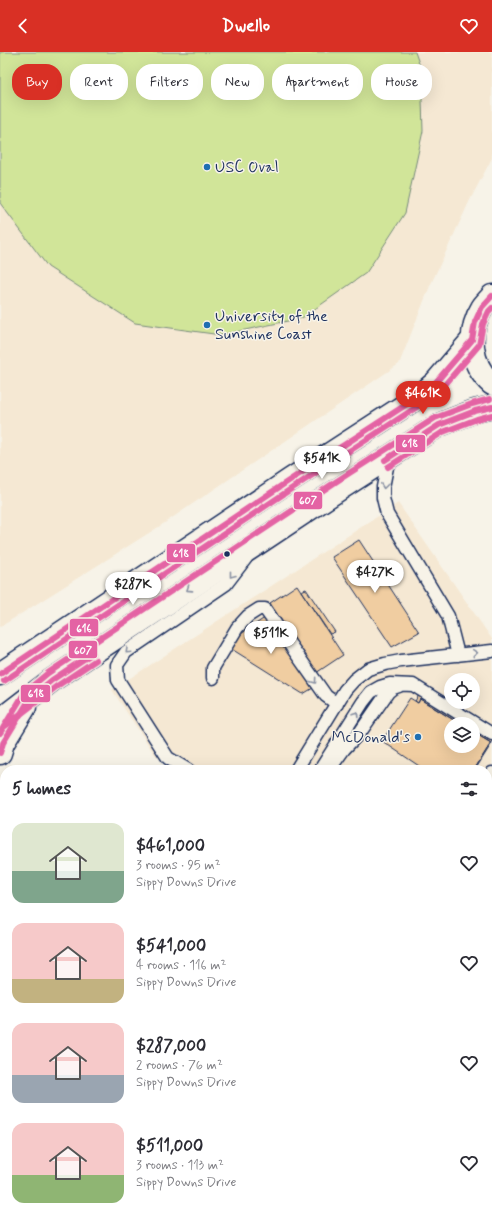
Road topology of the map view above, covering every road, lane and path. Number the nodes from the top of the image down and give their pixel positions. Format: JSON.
{"nodes":[{"id":1,"x":492,"y":296,"type":"edge"},
{"id":2,"x":472,"y":340,"type":"junction"},
{"id":3,"x":492,"y":384,"type":"edge"},
{"id":4,"x":492,"y":407,"type":"edge"},
{"id":5,"x":389,"y":457,"type":"junction"},
{"id":6,"x":256,"y":545,"type":"junction"},
{"id":7,"x":492,"y":651,"type":"edge"},
{"id":8,"x":458,"y":655,"type":"junction"},
{"id":9,"x":0,"y":674,"type":"edge"},
{"id":10,"x":213,"y":678,"type":"dead end"},
{"id":11,"x":410,"y":685,"type":"junction"},
{"id":12,"x":31,"y":697,"type":"junction"},
{"id":13,"x":337,"y":704,"type":"junction"},
{"id":14,"x":0,"y":720,"type":"edge"},
{"id":15,"x":492,"y":734,"type":"edge"},
{"id":16,"x":0,"y":753,"type":"edge"},
{"id":17,"x":180,"y":765,"type":"edge"},
{"id":18,"x":299,"y":765,"type":"edge"},
{"id":19,"x":323,"y":765,"type":"edge"},
{"id":20,"x":333,"y":765,"type":"edge"}],
"edges":[{"from":1,"to":2,"type":"main road"},
{"from":2,"to":3,"type":"main road"},
{"from":2,"to":9,"type":"main road"},
{"from":4,"to":5,"type":"main road"},
{"from":5,"to":6,"type":"main road"},
{"from":5,"to":8,"type":"lane","one_way":true},
{"from":6,"to":12,"type":"main road","one_way":true},
{"from":6,"to":17,"type":"lane","one_way":true},
{"from":8,"to":7,"type":"lane","one_way":true},
{"from":8,"to":13,"type":"lane"},
{"from":10,"to":13,"type":"lane","one_way":true},
{"from":11,"to":15,"type":"lane"},
{"from":19,"to":11,"type":"lane","one_way":true},
{"from":11,"to":20,"type":"lane"},
{"from":12,"to":14,"type":"main road"},
{"from":12,"to":16,"type":"main road"},
{"from":13,"to":18,"type":"lane"}]}
